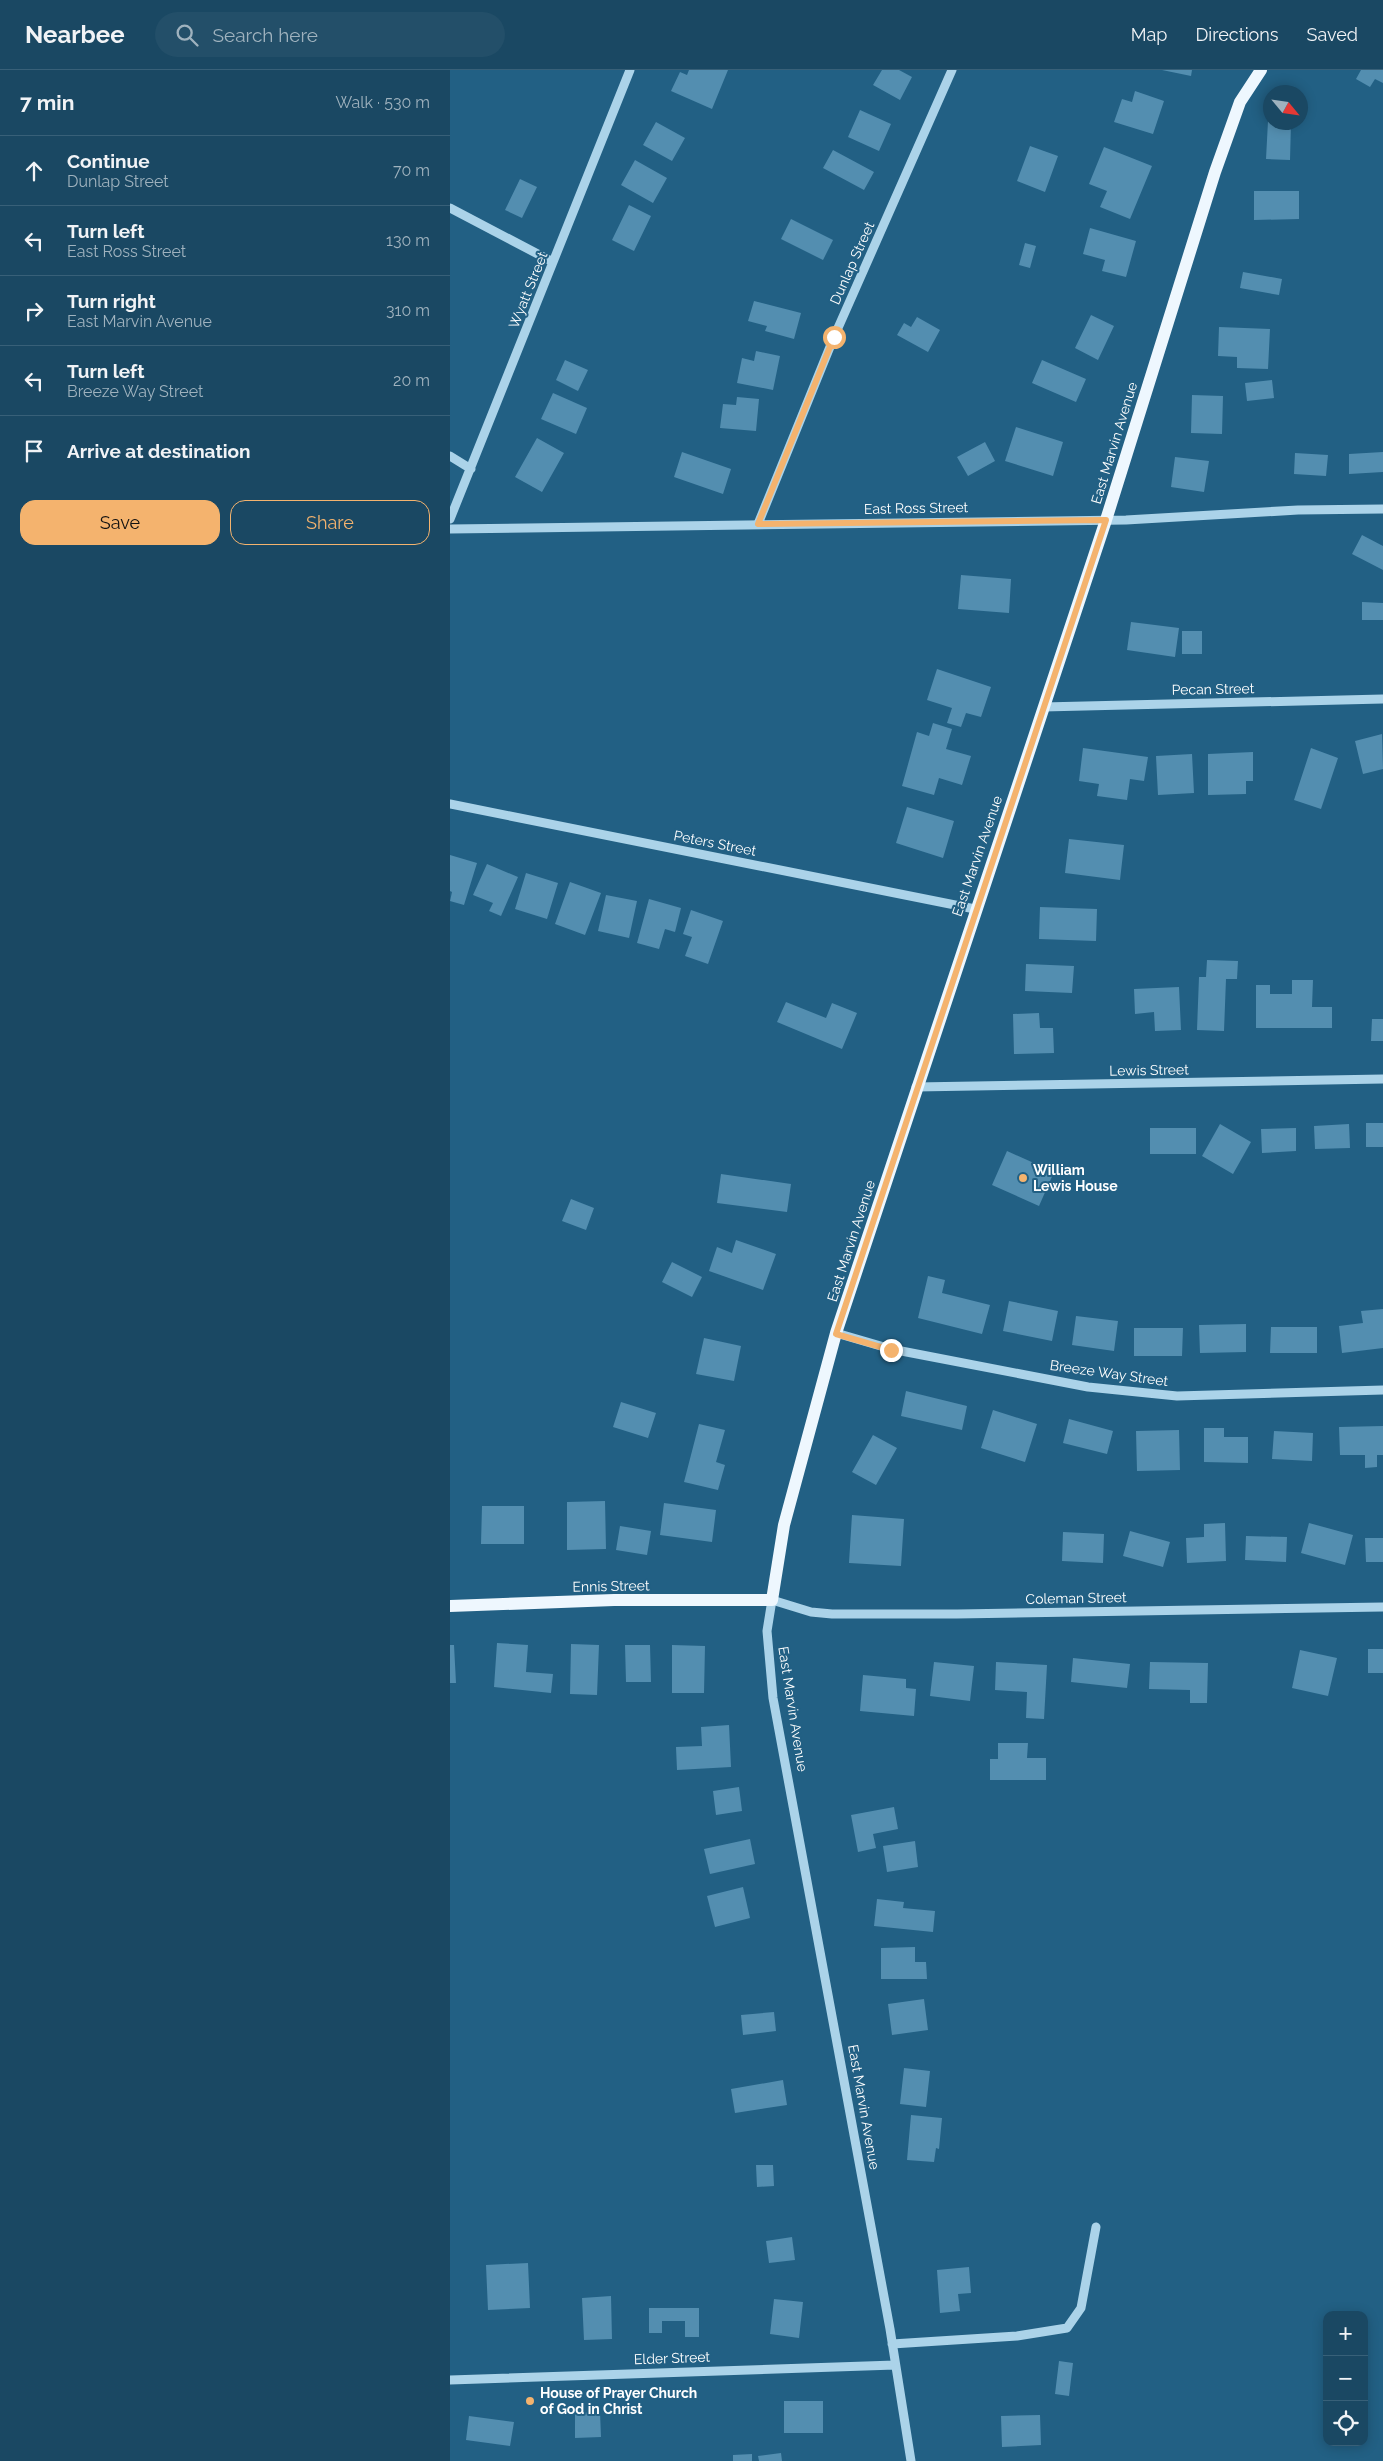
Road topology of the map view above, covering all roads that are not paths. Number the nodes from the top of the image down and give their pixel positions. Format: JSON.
{"nodes":[{"id":1,"x":630,"y":70,"type":"edge"},
{"id":2,"x":952,"y":70,"type":"edge"},
{"id":3,"x":1261,"y":70,"type":"edge"},
{"id":4,"x":450,"y":208,"type":"edge"},
{"id":5,"x":553,"y":262,"type":"junction"},
{"id":6,"x":450,"y":456,"type":"edge"},
{"id":7,"x":471,"y":469,"type":"junction"},
{"id":8,"x":1383,"y":509,"type":"edge"},
{"id":9,"x":450,"y":519,"type":"edge"},
{"id":10,"x":1106,"y":520,"type":"junction"},
{"id":11,"x":758,"y":524,"type":"junction"},
{"id":12,"x":450,"y":529,"type":"edge"},
{"id":13,"x":1383,"y":699,"type":"edge"},
{"id":14,"x":1043,"y":707,"type":"junction"},
{"id":15,"x":450,"y":804,"type":"edge"},
{"id":16,"x":975,"y":909,"type":"junction"},
{"id":17,"x":1383,"y":1078,"type":"edge"},
{"id":18,"x":916,"y":1087,"type":"junction"},
{"id":19,"x":836,"y":1334,"type":"junction"},
{"id":20,"x":1383,"y":1390,"type":"edge"},
{"id":21,"x":772,"y":1600,"type":"junction"},
{"id":22,"x":450,"y":1606,"type":"edge"},
{"id":23,"x":1383,"y":1607,"type":"edge"},
{"id":24,"x":1096,"y":2227,"type":"dead end"},
{"id":25,"x":892,"y":2344,"type":"junction"},
{"id":26,"x":895,"y":2365,"type":"junction"},
{"id":27,"x":450,"y":2380,"type":"edge"},
{"id":28,"x":911,"y":2461,"type":"edge"}],
"edges":[{"from":1,"to":5,"type":"street","name":"Wyatt Street"},
{"from":2,"to":11,"type":"street","name":"Dunlap Street"},
{"from":3,"to":10,"type":"main road","name":"East Marvin Avenue"},
{"from":4,"to":5,"type":"street"},
{"from":5,"to":7,"type":"street","name":"Wyatt Street"},
{"from":6,"to":7,"type":"street"},
{"from":7,"to":9,"type":"street","name":"Wyatt Street"},
{"from":8,"to":10,"type":"street","name":"East Ross Street"},
{"from":10,"to":11,"type":"street","name":"East Ross Street"},
{"from":10,"to":14,"type":"main road","name":"East Marvin Avenue"},
{"from":11,"to":12,"type":"street","name":"East Ross Street"},
{"from":13,"to":14,"type":"street","name":"Pecan Street"},
{"from":14,"to":16,"type":"main road","name":"East Marvin Avenue"},
{"from":15,"to":16,"type":"street","name":"Peters Street"},
{"from":16,"to":18,"type":"main road","name":"East Marvin Avenue"},
{"from":17,"to":18,"type":"street","name":"Lewis Street"},
{"from":18,"to":19,"type":"main road","name":"East Marvin Avenue"},
{"from":19,"to":20,"type":"street","name":"Breeze Way Street"},
{"from":19,"to":21,"type":"main road","name":"East Marvin Avenue"},
{"from":21,"to":22,"type":"main road","name":"Ennis Street"},
{"from":21,"to":23,"type":"street","name":"Coleman Street"},
{"from":21,"to":25,"type":"street","name":"East Marvin Avenue"},
{"from":24,"to":25,"type":"street"},
{"from":25,"to":26,"type":"street","name":"East Marvin Avenue"},
{"from":26,"to":27,"type":"street","name":"Elder Street"},
{"from":26,"to":28,"type":"street","name":"East Marvin Avenue"}]}
